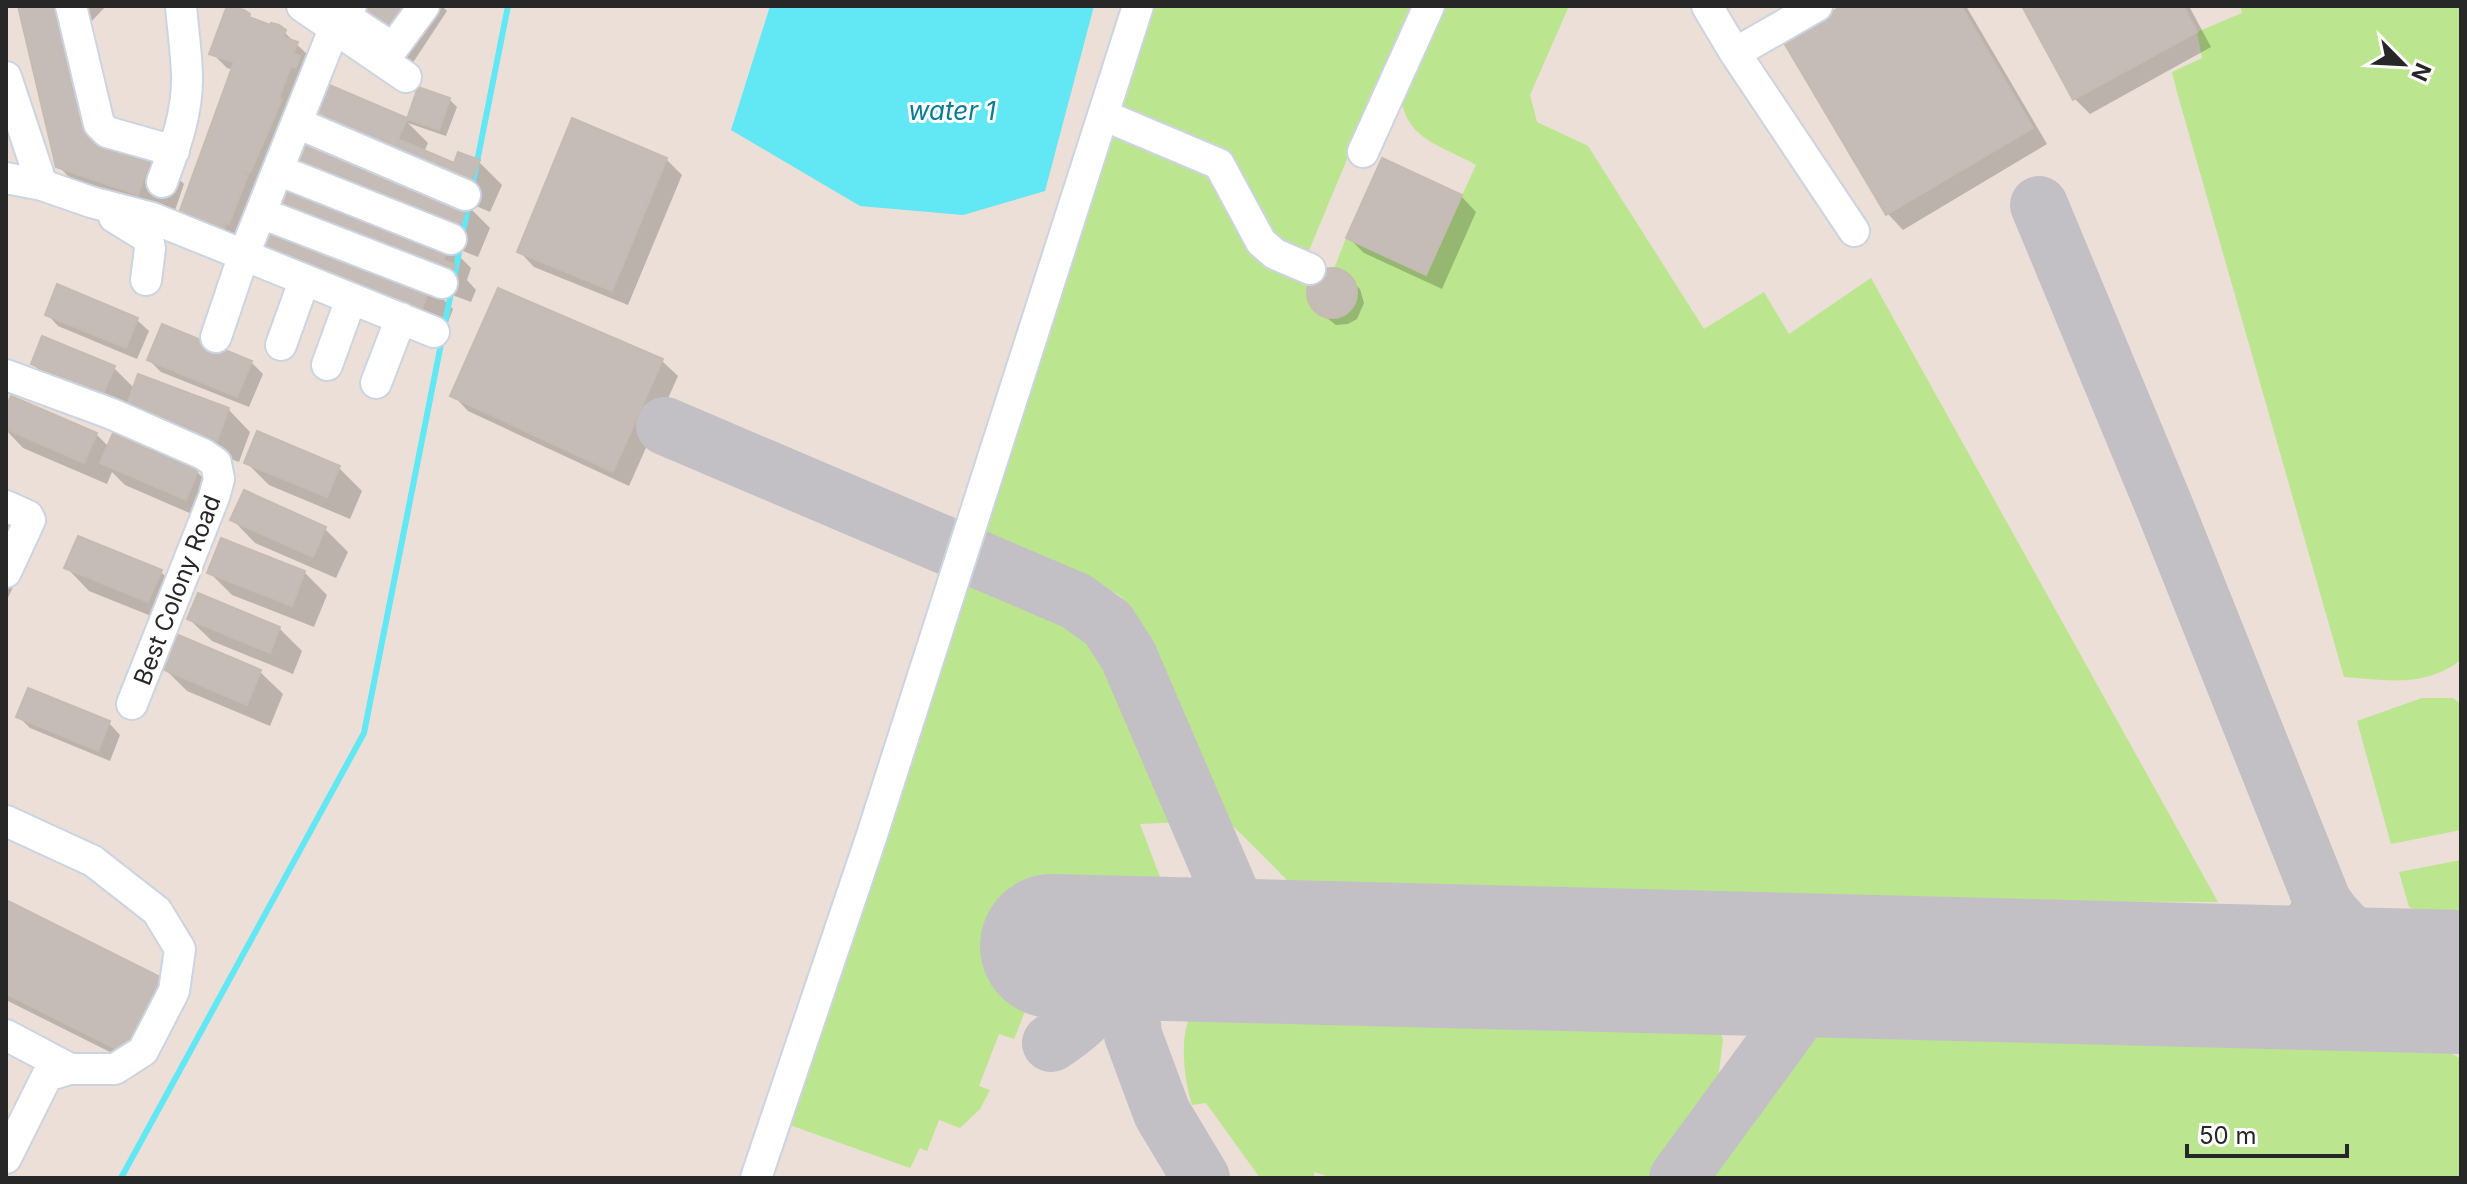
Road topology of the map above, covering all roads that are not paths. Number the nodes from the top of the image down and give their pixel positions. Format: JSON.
{"nodes":[{"id":1,"x":71,"y":6,"type":"edge"},
{"id":2,"x":181,"y":6,"type":"edge"},
{"id":3,"x":302,"y":6,"type":"edge"},
{"id":4,"x":424,"y":6,"type":"edge"},
{"id":5,"x":1138,"y":6,"type":"edge"},
{"id":6,"x":1429,"y":6,"type":"edge"},
{"id":7,"x":1707,"y":6,"type":"edge"},
{"id":8,"x":1817,"y":6,"type":"edge"},
{"id":9,"x":340,"y":14,"type":"edge"},
{"id":10,"x":1735,"y":53,"type":"junction"},
{"id":11,"x":6,"y":77,"type":"edge"},
{"id":12,"x":406,"y":77,"type":"dead end"},
{"id":13,"x":1103,"y":115,"type":"junction"},
{"id":14,"x":297,"y":123,"type":"junction"},
{"id":15,"x":170,"y":146,"type":"junction"},
{"id":16,"x":1363,"y":152,"type":"dead end"},
{"id":17,"x":278,"y":170,"type":"junction"},
{"id":18,"x":6,"y":178,"type":"edge"},
{"id":19,"x":162,"y":182,"type":"dead end"},
{"id":20,"x":42,"y":185,"type":"junction"},
{"id":21,"x":465,"y":195,"type":"dead end"},
{"id":22,"x":91,"y":202,"type":"junction"},
{"id":23,"x":261,"y":213,"type":"junction"},
{"id":24,"x":1854,"y":231,"type":"dead end"},
{"id":25,"x":451,"y":239,"type":"dead end"},
{"id":26,"x":243,"y":257,"type":"junction"},
{"id":27,"x":1310,"y":269,"type":"dead end"},
{"id":28,"x":146,"y":280,"type":"dead end"},
{"id":29,"x":304,"y":281,"type":"junction"},
{"id":30,"x":442,"y":283,"type":"dead end"},
{"id":31,"x":351,"y":299,"type":"junction"},
{"id":32,"x":401,"y":318,"type":"junction"},
{"id":33,"x":434,"y":332,"type":"dead end"},
{"id":34,"x":216,"y":337,"type":"dead end"},
{"id":35,"x":281,"y":345,"type":"dead end"},
{"id":36,"x":327,"y":365,"type":"dead end"},
{"id":37,"x":6,"y":375,"type":"edge"},
{"id":38,"x":376,"y":383,"type":"dead end"},
{"id":39,"x":6,"y":506,"type":"edge"},
{"id":40,"x":6,"y":572,"type":"edge"},
{"id":41,"x":132,"y":704,"type":"dead end"},
{"id":42,"x":6,"y":821,"type":"edge"},
{"id":43,"x":6,"y":1035,"type":"edge"},
{"id":44,"x":70,"y":1069,"type":"junction"},
{"id":45,"x":6,"y":1158,"type":"edge"},
{"id":46,"x":756,"y":1178,"type":"edge"}],
"edges":[{"from":1,"to":15,"type":"street"},
{"from":2,"to":15,"type":"street"},
{"from":3,"to":9,"type":"street"},
{"from":4,"to":9,"type":"street"},
{"from":5,"to":13,"type":"street"},
{"from":6,"to":16,"type":"street"},
{"from":7,"to":10,"type":"street"},
{"from":8,"to":10,"type":"street"},
{"from":9,"to":12,"type":"street"},
{"from":9,"to":14,"type":"street"},
{"from":10,"to":24,"type":"street"},
{"from":11,"to":20,"type":"street"},
{"from":13,"to":27,"type":"street"},
{"from":13,"to":46,"type":"street"},
{"from":14,"to":17,"type":"street"},
{"from":14,"to":21,"type":"street"},
{"from":15,"to":19,"type":"street"},
{"from":17,"to":23,"type":"street"},
{"from":17,"to":25,"type":"street"},
{"from":18,"to":20,"type":"street"},
{"from":20,"to":22,"type":"street"},
{"from":22,"to":26,"type":"street"},
{"from":22,"to":28,"type":"street"},
{"from":23,"to":26,"type":"street"},
{"from":23,"to":30,"type":"street"},
{"from":26,"to":29,"type":"street"},
{"from":26,"to":34,"type":"street"},
{"from":29,"to":31,"type":"street"},
{"from":29,"to":35,"type":"street"},
{"from":31,"to":32,"type":"street"},
{"from":31,"to":36,"type":"street"},
{"from":32,"to":33,"type":"street"},
{"from":32,"to":38,"type":"street"},
{"from":37,"to":41,"type":"street","name":"Best Colony Road"},
{"from":39,"to":40,"type":"street"},
{"from":42,"to":44,"type":"street"},
{"from":43,"to":44,"type":"street"},
{"from":44,"to":45,"type":"street"}]}
